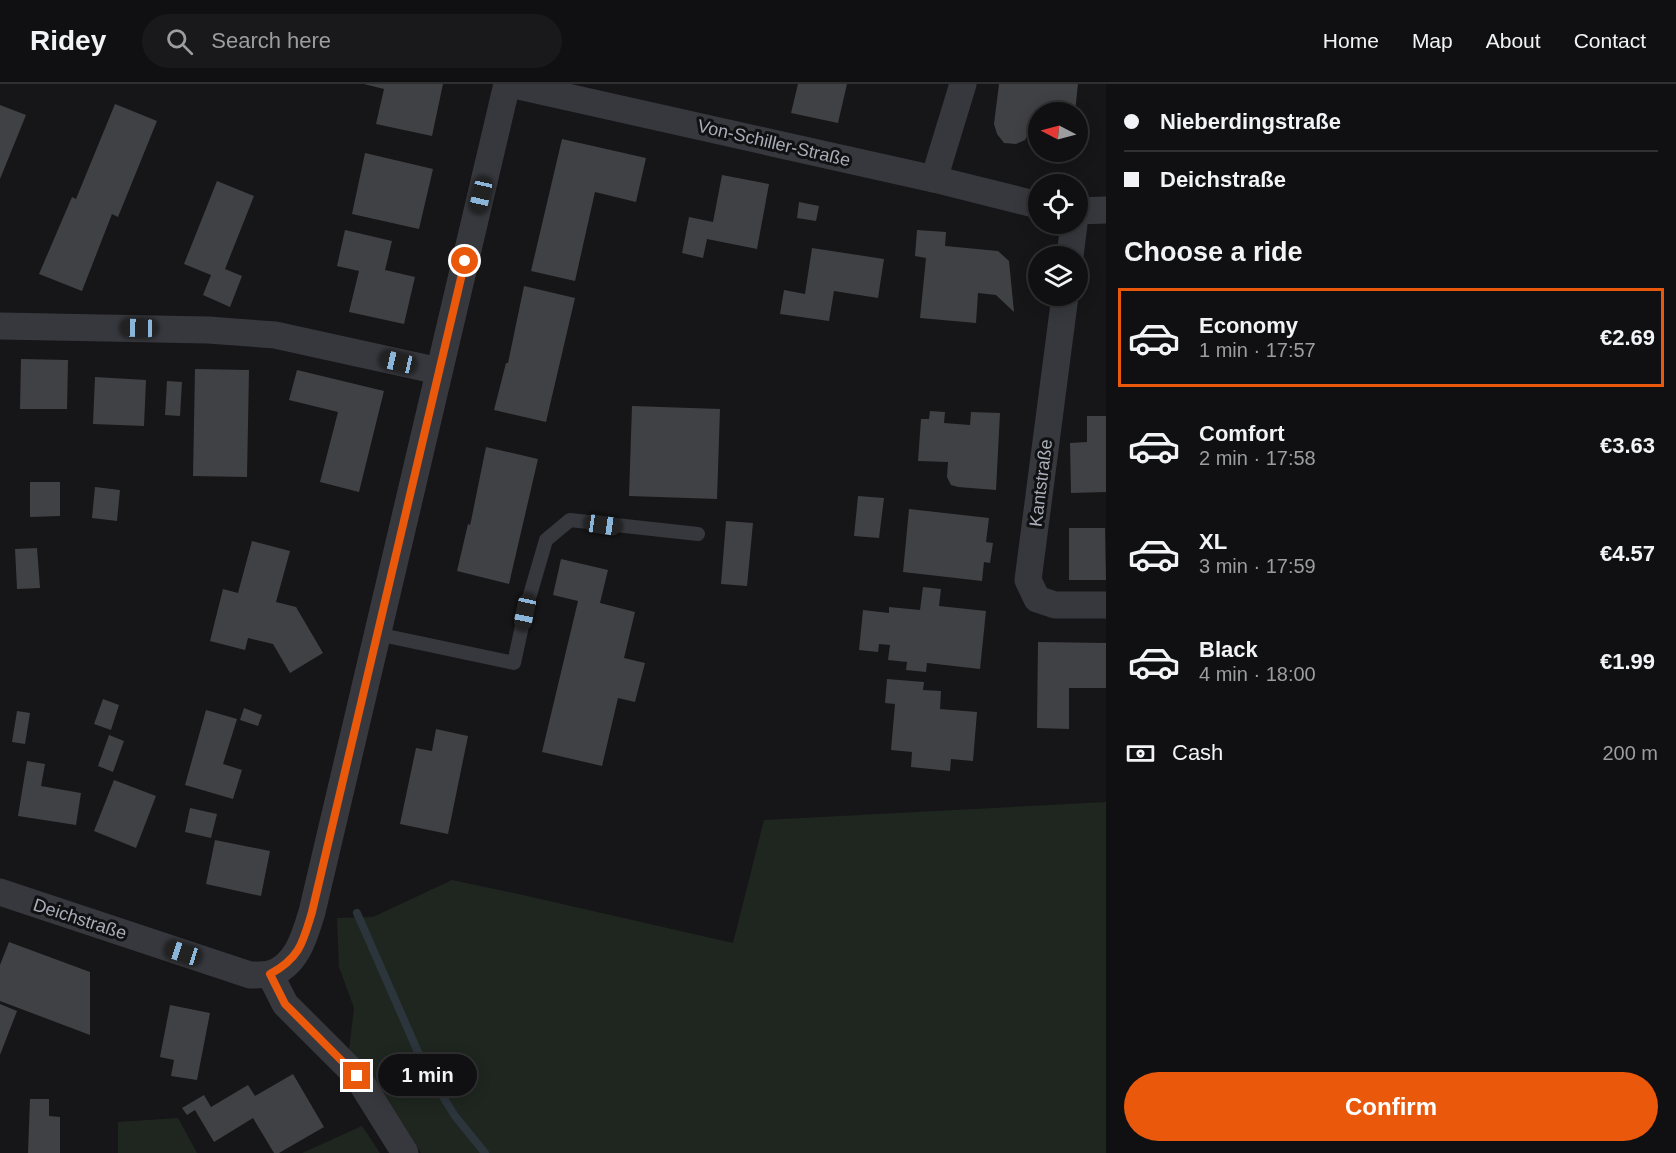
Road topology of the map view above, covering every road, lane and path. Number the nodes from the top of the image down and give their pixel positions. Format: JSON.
{"nodes":[{"id":1,"x":508,"y":84,"type":"edge"},
{"id":2,"x":963,"y":84,"type":"edge"},
{"id":3,"x":934,"y":179,"type":"junction"},
{"id":4,"x":1028,"y":202,"type":"edge"},
{"id":5,"x":1088,"y":210,"type":"edge"},
{"id":6,"x":1106,"y":210,"type":"edge"},
{"id":7,"x":1064,"y":306,"type":"edge"},
{"id":8,"x":0,"y":326,"type":"edge"},
{"id":9,"x":439,"y":371,"type":"junction"},
{"id":10,"x":698,"y":534,"type":"dead end"},
{"id":11,"x":1106,"y":605,"type":"edge"},
{"id":12,"x":377,"y":634,"type":"junction"},
{"id":13,"x":0,"y":892,"type":"edge"},
{"id":14,"x":270,"y":974,"type":"junction"},
{"id":15,"x":405,"y":1153,"type":"edge"}],
"edges":[{"from":1,"to":3,"type":"street","name":"Von-Schiller-Straße"},
{"from":1,"to":9,"type":"street"},
{"from":2,"to":3,"type":"street"},
{"from":3,"to":4,"type":"street","name":"Von-Schiller-Straße"},
{"from":5,"to":6,"type":"street"},
{"from":7,"to":11,"type":"street","name":"Kantstraße"},
{"from":8,"to":9,"type":"street"},
{"from":9,"to":12,"type":"street"},
{"from":10,"to":12,"type":"lane"},
{"from":12,"to":14,"type":"street"},
{"from":13,"to":14,"type":"street","name":"Deichstraße"},
{"from":14,"to":15,"type":"street"}]}
